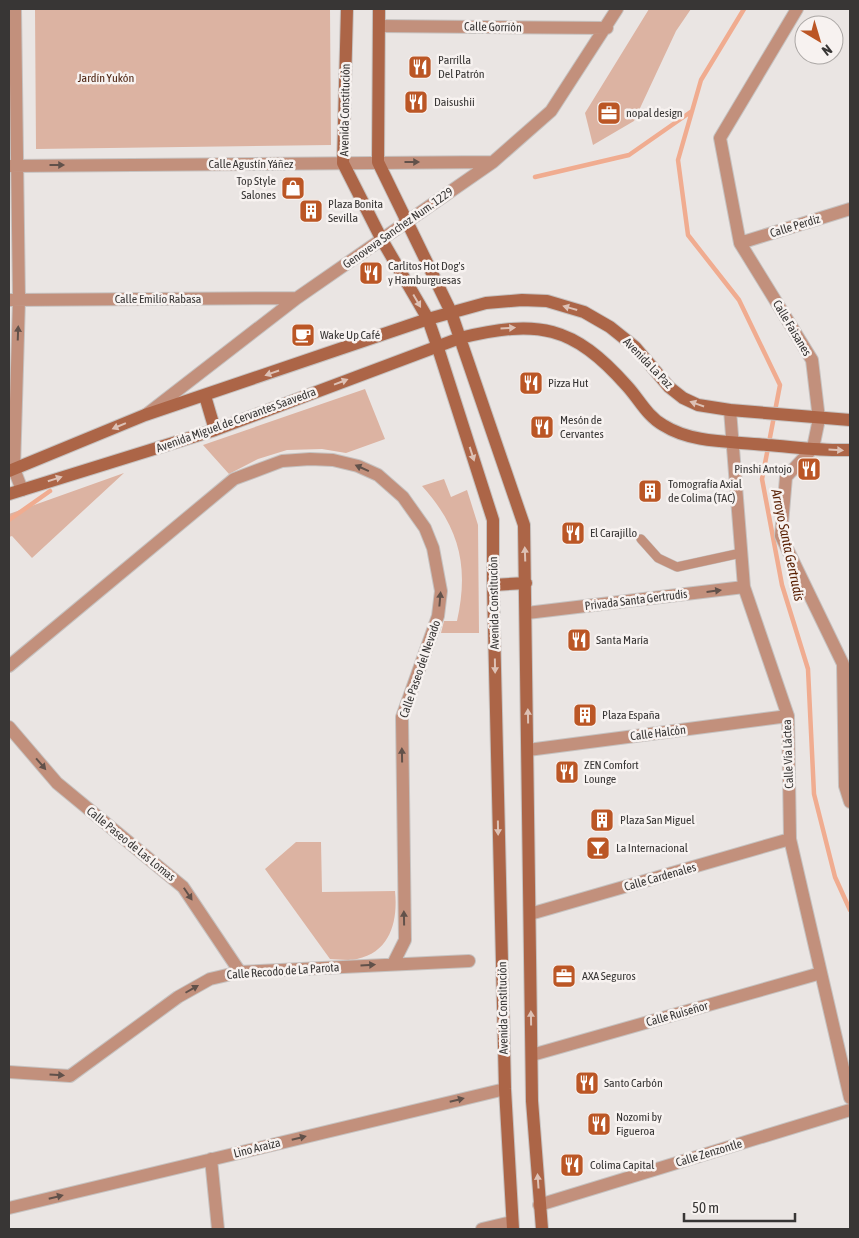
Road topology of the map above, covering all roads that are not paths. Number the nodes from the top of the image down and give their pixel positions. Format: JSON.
{"nodes":[{"id":1,"x":15,"y":9,"type":"edge"},
{"id":2,"x":347,"y":9,"type":"edge"},
{"id":3,"x":379,"y":9,"type":"edge"},
{"id":4,"x":617,"y":9,"type":"edge"},
{"id":5,"x":797,"y":9,"type":"edge"},
{"id":6,"x":379,"y":26,"type":"junction"},
{"id":7,"x":607,"y":28,"type":"junction"},
{"id":8,"x":12,"y":29,"type":"edge"},
{"id":9,"x":378,"y":162,"type":"junction"},
{"id":10,"x":493,"y":162,"type":"junction"},
{"id":11,"x":343,"y":163,"type":"junction"},
{"id":12,"x":14,"y":166,"type":"edge"},
{"id":13,"x":850,"y":209,"type":"edge"},
{"id":14,"x":407,"y":221,"type":"junction"},
{"id":15,"x":382,"y":240,"type":"junction"},
{"id":16,"x":740,"y":243,"type":"junction"},
{"id":17,"x":296,"y":298,"type":"junction"},
{"id":18,"x":14,"y":300,"type":"edge"},
{"id":19,"x":451,"y":312,"type":"junction"},
{"id":20,"x":428,"y":319,"type":"junction"},
{"id":21,"x":460,"y":338,"type":"junction"},
{"id":22,"x":437,"y":346,"type":"junction"},
{"id":23,"x":205,"y":396,"type":"junction"},
{"id":24,"x":730,"y":410,"type":"junction"},
{"id":25,"x":145,"y":415,"type":"junction"},
{"id":26,"x":819,"y":419,"type":"junction"},
{"id":27,"x":850,"y":420,"type":"edge"},
{"id":28,"x":215,"y":430,"type":"junction"},
{"id":29,"x":732,"y":442,"type":"junction"},
{"id":30,"x":813,"y":448,"type":"junction"},
{"id":31,"x":850,"y":450,"type":"edge"},
{"id":32,"x":11,"y":470,"type":"edge"},
{"id":33,"x":22,"y":490,"type":"junction"},
{"id":34,"x":9,"y":494,"type":"edge"},
{"id":35,"x":641,"y":539,"type":"dead end"},
{"id":36,"x":741,"y":553,"type":"junction"},
{"id":37,"x":526,"y":583,"type":"junction"},
{"id":38,"x":493,"y":585,"type":"junction"},
{"id":39,"x":744,"y":587,"type":"junction"},
{"id":40,"x":527,"y":613,"type":"junction"},
{"id":41,"x":847,"y":663,"type":"edge"},
{"id":42,"x":9,"y":666,"type":"edge"},
{"id":43,"x":788,"y":716,"type":"junction"},
{"id":44,"x":9,"y":727,"type":"edge"},
{"id":45,"x":528,"y":750,"type":"junction"},
{"id":46,"x":848,"y":785,"type":"edge"},
{"id":47,"x":850,"y":802,"type":"edge"},
{"id":48,"x":790,"y":839,"type":"junction"},
{"id":49,"x":530,"y":914,"type":"junction"},
{"id":50,"x":469,"y":961,"type":"dead end"},
{"id":51,"x":393,"y":964,"type":"junction"},
{"id":52,"x":240,"y":972,"type":"junction"},
{"id":53,"x":821,"y":973,"type":"junction"},
{"id":54,"x":532,"y":1056,"type":"junction"},
{"id":55,"x":9,"y":1072,"type":"edge"},
{"id":56,"x":504,"y":1089,"type":"junction"},
{"id":57,"x":850,"y":1098,"type":"edge"},
{"id":58,"x":850,"y":1110,"type":"edge"},
{"id":59,"x":211,"y":1159,"type":"junction"},
{"id":60,"x":539,"y":1205,"type":"junction"},
{"id":61,"x":9,"y":1208,"type":"edge"},
{"id":62,"x":512,"y":1226,"type":"edge"},
{"id":63,"x":218,"y":1229,"type":"edge"},
{"id":64,"x":482,"y":1229,"type":"edge"},
{"id":65,"x":542,"y":1229,"type":"edge"}],
"edges":[{"from":1,"to":8,"type":"street"},
{"from":2,"to":11,"type":"street","name":"Avenida Constitución"},
{"from":3,"to":6,"type":"street"},
{"from":4,"to":7,"type":"street","name":"Genoveva Sanchez Num. 1229"},
{"from":5,"to":16,"type":"street","name":"Calle Faisanes"},
{"from":6,"to":7,"type":"street","name":"Calle Gorrión"},
{"from":6,"to":9,"type":"street"},
{"from":7,"to":10,"type":"street","name":"Genoveva Sanchez Num. 1229"},
{"from":8,"to":12,"type":"street"},
{"from":9,"to":10,"type":"street","name":"Calle Agustín Yáñez","one_way":true},
{"from":9,"to":11,"type":"street","name":"Calle Agustín Yáñez"},
{"from":9,"to":14,"type":"street"},
{"from":10,"to":14,"type":"street","name":"Genoveva Sanchez Num. 1229"},
{"from":12,"to":11,"type":"street","name":"Calle Agustín Yáñez","one_way":true},
{"from":11,"to":15,"type":"street","name":"Avenida Constitución"},
{"from":12,"to":18,"type":"street"},
{"from":13,"to":16,"type":"street","name":"Calle Perdiz"},
{"from":14,"to":15,"type":"street","name":"Genoveva Sanchez Num. 1229"},
{"from":14,"to":19,"type":"street"},
{"from":15,"to":17,"type":"street","name":"Genoveva Sanchez Num. 1229"},
{"from":15,"to":20,"type":"street","name":"Avenida Constitución","one_way":true},
{"from":16,"to":26,"type":"street","name":"Calle Faisanes"},
{"from":17,"to":18,"type":"street","name":"Calle Emilio Rabasa"},
{"from":17,"to":25,"type":"street","name":"Genoveva Sanchez Num. 1229"},
{"from":32,"to":18,"type":"street","one_way":true},
{"from":19,"to":20,"type":"street"},
{"from":19,"to":21,"type":"street"},
{"from":24,"to":19,"type":"street","name":"Avenida La Paz","one_way":true},
{"from":20,"to":22,"type":"street","name":"Avenida Constitución"},
{"from":20,"to":23,"type":"street","one_way":true},
{"from":21,"to":22,"type":"street","name":"Avenida Miguel de Cervantes Saavedra"},
{"from":21,"to":29,"type":"street","one_way":true},
{"from":37,"to":21,"type":"street","one_way":true},
{"from":28,"to":22,"type":"street","name":"Avenida Miguel de Cervantes Saavedra","one_way":true},
{"from":22,"to":38,"type":"street","name":"Avenida Constitución","one_way":true},
{"from":23,"to":25,"type":"street"},
{"from":23,"to":28,"type":"street"},
{"from":24,"to":26,"type":"street","name":"Avenida La Paz"},
{"from":24,"to":29,"type":"street","name":"Calle Vía Láctea"},
{"from":25,"to":32,"type":"street","one_way":true},
{"from":26,"to":27,"type":"street","name":"Avenida La Paz"},
{"from":26,"to":30,"type":"street","name":"Calle Faisanes"},
{"from":33,"to":28,"type":"street","name":"Avenida Miguel de Cervantes Saavedra","one_way":true},
{"from":29,"to":30,"type":"street"},
{"from":29,"to":36,"type":"street","name":"Calle Vía Láctea"},
{"from":30,"to":31,"type":"street","one_way":true},
{"from":30,"to":41,"type":"street"},
{"from":32,"to":33,"type":"street"},
{"from":33,"to":34,"type":"street","name":"Avenida Miguel de Cervantes Saavedra"},
{"from":35,"to":36,"type":"lane"},
{"from":36,"to":39,"type":"street","name":"Calle Vía Láctea"},
{"from":37,"to":38,"type":"street"},
{"from":37,"to":40,"type":"street"},
{"from":38,"to":56,"type":"street","name":"Avenida Constitución","one_way":true},
{"from":40,"to":39,"type":"street","name":"Privada Santa Gertrudis","one_way":true},
{"from":39,"to":43,"type":"street","name":"Calle Vía Láctea"},
{"from":45,"to":40,"type":"street","one_way":true},
{"from":41,"to":46,"type":"street"},
{"from":51,"to":42,"type":"street","name":"Calle Paseo del Nevado","one_way":true},
{"from":43,"to":45,"type":"street","name":"Calle Halcón"},
{"from":43,"to":48,"type":"street","name":"Calle Vía Láctea"},
{"from":44,"to":52,"type":"street","name":"Calle Paseo de Las Lomas","one_way":true},
{"from":45,"to":49,"type":"street"},
{"from":46,"to":47,"type":"street"},
{"from":48,"to":49,"type":"street","name":"Calle Cardenales"},
{"from":48,"to":53,"type":"street","name":"Calle Vía Láctea"},
{"from":54,"to":49,"type":"street","one_way":true},
{"from":50,"to":51,"type":"street","name":"Calle Recodo de La Parota"},
{"from":52,"to":51,"type":"street","name":"Calle Recodo de La Parota","one_way":true},
{"from":55,"to":52,"type":"street","name":"Calle Recodo de La Parota","one_way":true},
{"from":53,"to":54,"type":"street","name":"Calle Ruiseñor"},
{"from":53,"to":57,"type":"street","name":"Calle Vía Láctea"},
{"from":60,"to":54,"type":"street","one_way":true},
{"from":59,"to":56,"type":"street","name":"Lino Araiza","one_way":true},
{"from":56,"to":62,"type":"street","name":"Avenida Constitución"},
{"from":58,"to":60,"type":"street","name":"Calle Zenzontle"},
{"from":61,"to":59,"type":"street","name":"Lino Araiza","one_way":true},
{"from":59,"to":63,"type":"street"},
{"from":60,"to":65,"type":"street"},
{"from":62,"to":64,"type":"street"}]}
